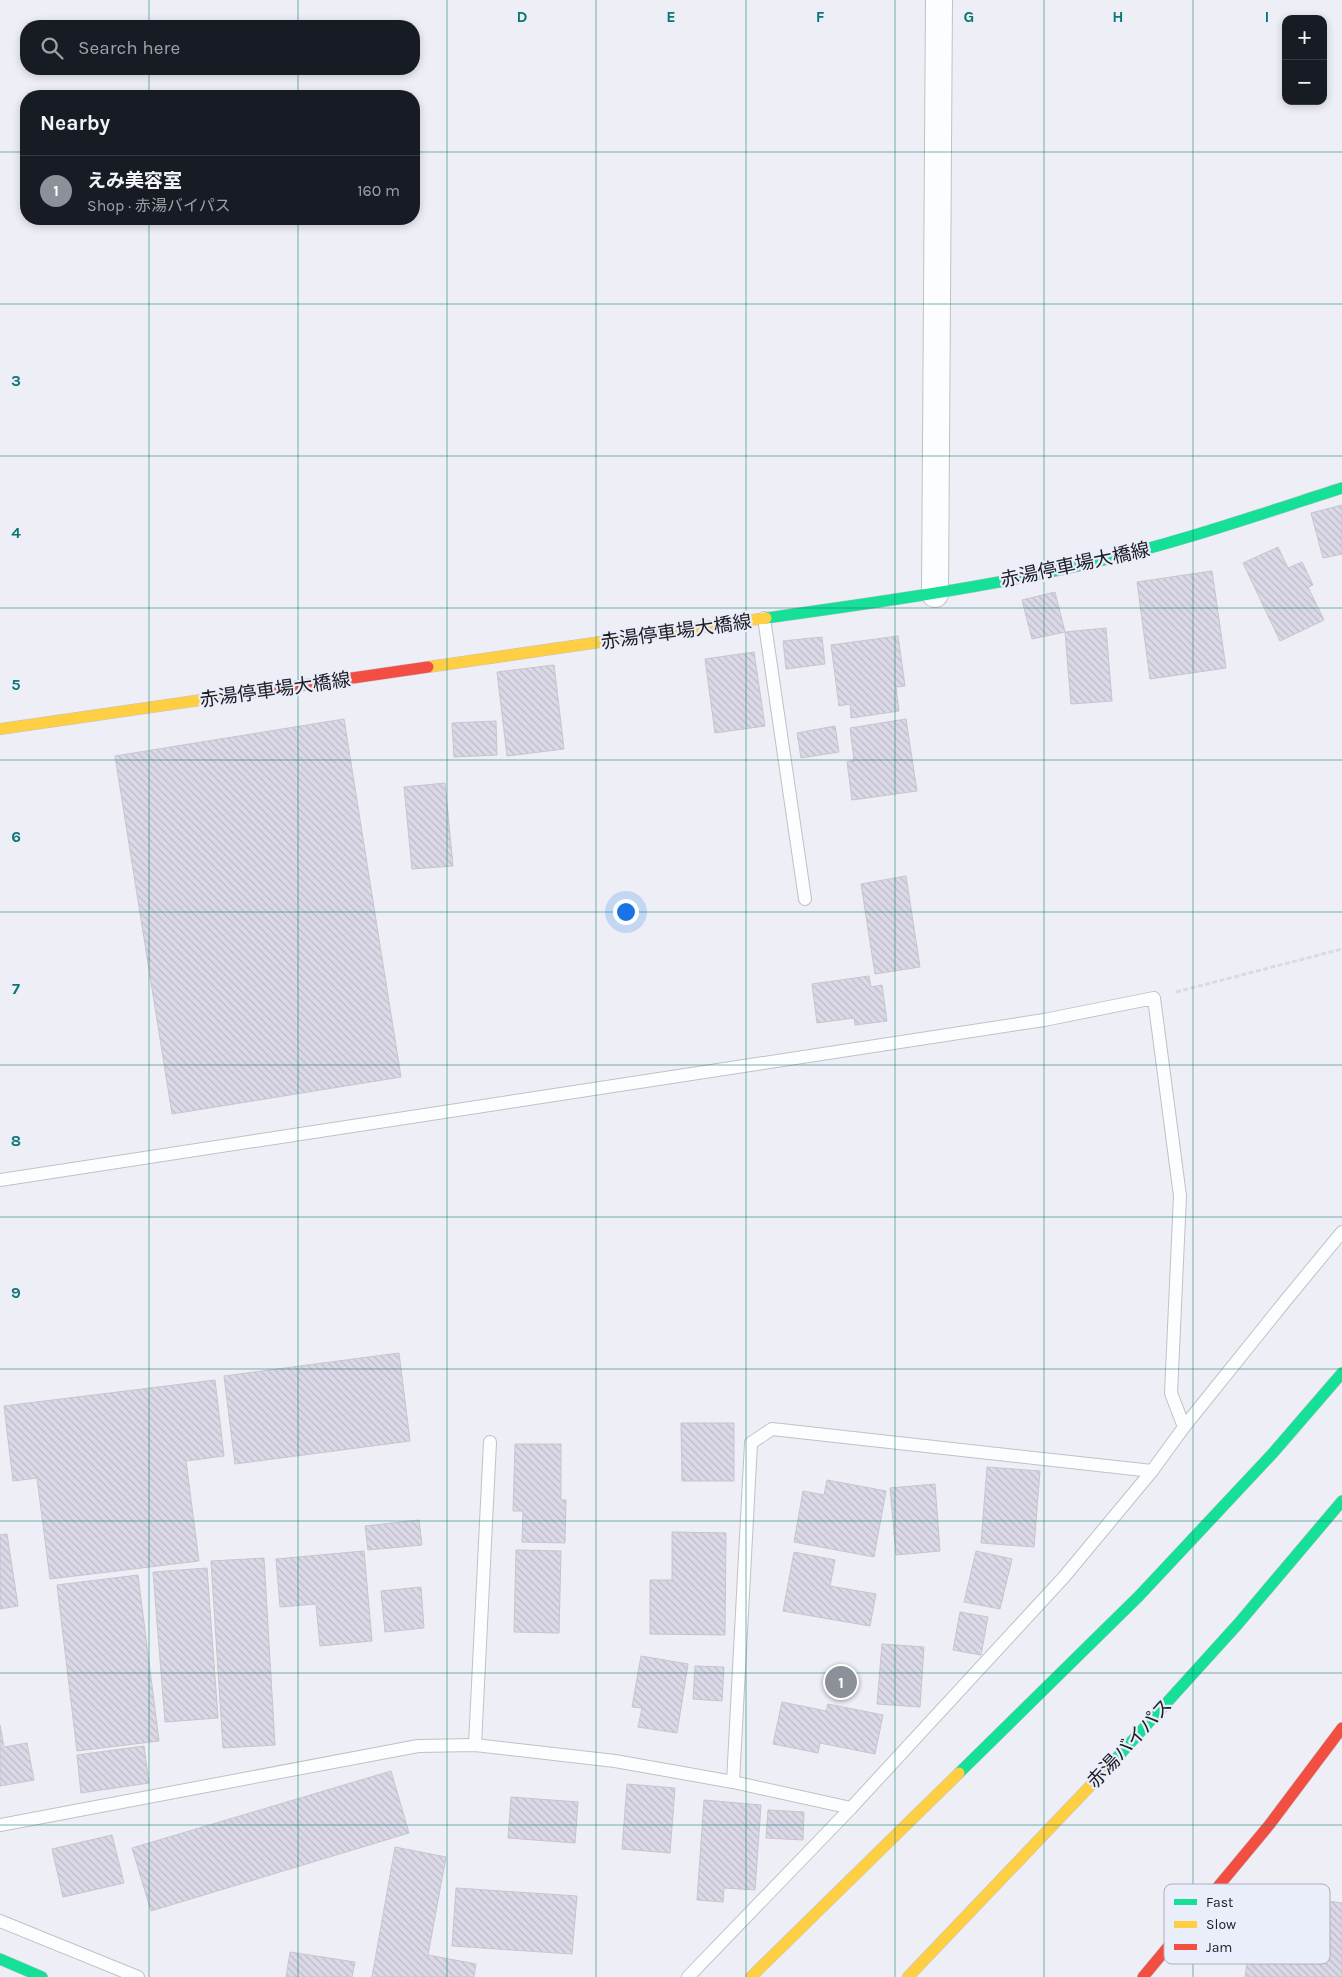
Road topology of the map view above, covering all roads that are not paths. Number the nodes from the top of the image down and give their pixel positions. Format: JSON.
{"nodes":[{"id":1,"x":939,"y":0,"type":"edge"},
{"id":2,"x":1342,"y":488,"type":"edge"},
{"id":3,"x":935,"y":594,"type":"junction"},
{"id":4,"x":764,"y":618,"type":"junction"},
{"id":5,"x":0,"y":729,"type":"edge"},
{"id":6,"x":805,"y":899,"type":"dead end"},
{"id":7,"x":0,"y":1180,"type":"edge"},
{"id":8,"x":1342,"y":1232,"type":"edge"},
{"id":9,"x":1342,"y":1374,"type":"edge"},
{"id":10,"x":1184,"y":1428,"type":"junction"},
{"id":11,"x":490,"y":1442,"type":"dead end"},
{"id":12,"x":1152,"y":1471,"type":"junction"},
{"id":13,"x":1342,"y":1501,"type":"edge"},
{"id":14,"x":1342,"y":1728,"type":"edge"},
{"id":15,"x":475,"y":1746,"type":"junction"},
{"id":16,"x":733,"y":1782,"type":"junction"},
{"id":17,"x":851,"y":1808,"type":"junction"},
{"id":18,"x":0,"y":1825,"type":"edge"},
{"id":19,"x":1222,"y":1884,"type":"edge"},
{"id":20,"x":0,"y":1921,"type":"edge"},
{"id":21,"x":1164,"y":1952,"type":"edge"},
{"id":22,"x":0,"y":1958,"type":"edge"},
{"id":23,"x":42,"y":1977,"type":"edge"},
{"id":24,"x":138,"y":1977,"type":"edge"},
{"id":25,"x":688,"y":1977,"type":"edge"},
{"id":26,"x":751,"y":1977,"type":"edge"},
{"id":27,"x":908,"y":1977,"type":"edge"},
{"id":28,"x":1143,"y":1977,"type":"edge"}],
"edges":[{"from":1,"to":3,"type":"street"},
{"from":2,"to":3,"type":"main road","name":"赤湯停車場大橋線"},
{"from":3,"to":4,"type":"main road","name":"赤湯停車場大橋線"},
{"from":4,"to":5,"type":"main road","name":"赤湯停車場大橋線"},
{"from":4,"to":6,"type":"lane"},
{"from":7,"to":10,"type":"lane"},
{"from":8,"to":10,"type":"lane"},
{"from":9,"to":26,"type":"main road"},
{"from":10,"to":12,"type":"lane"},
{"from":11,"to":15,"type":"lane"},
{"from":12,"to":16,"type":"lane"},
{"from":12,"to":17,"type":"lane"},
{"from":13,"to":27,"type":"main road","name":"赤湯バイパス"},
{"from":14,"to":19,"type":"main road"},
{"from":15,"to":16,"type":"lane"},
{"from":15,"to":18,"type":"lane"},
{"from":16,"to":17,"type":"lane"},
{"from":17,"to":25,"type":"lane"},
{"from":20,"to":24,"type":"lane"},
{"from":21,"to":28,"type":"main road"},
{"from":22,"to":23,"type":"main road"}]}
